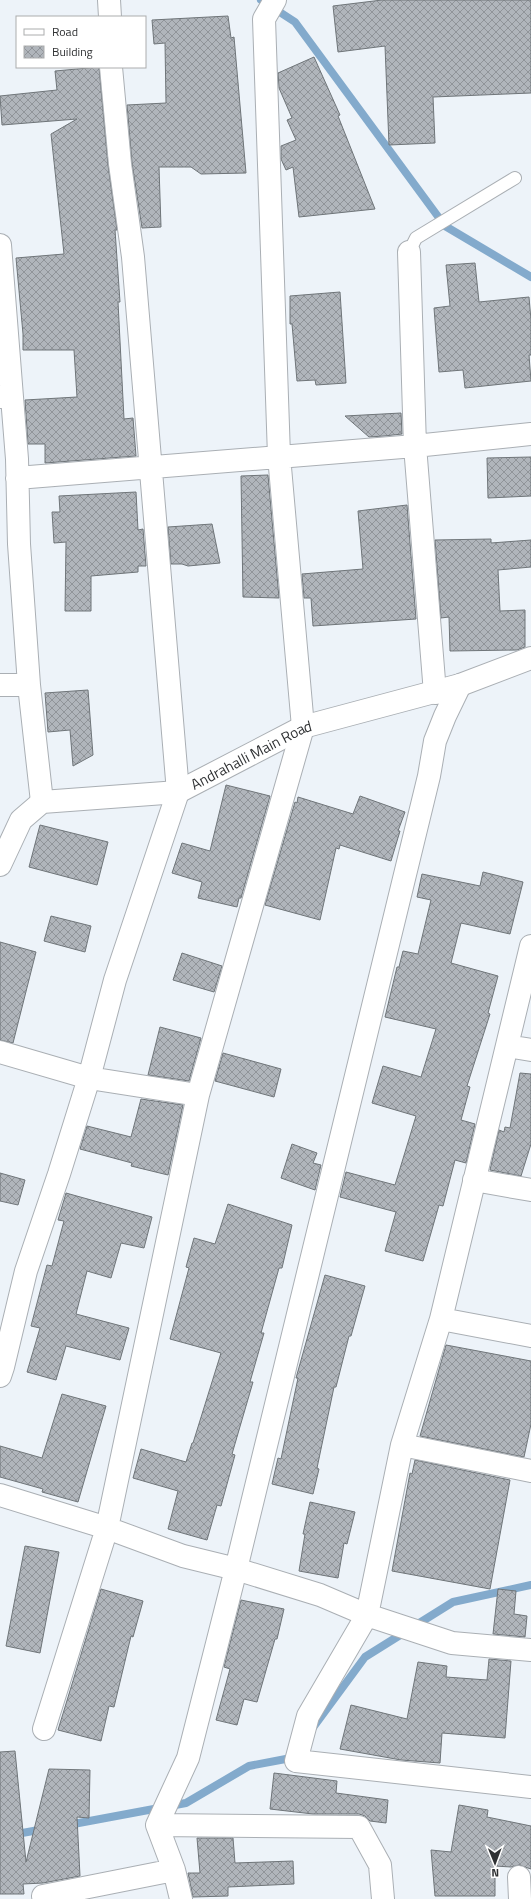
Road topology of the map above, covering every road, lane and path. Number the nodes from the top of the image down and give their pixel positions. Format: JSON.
{"nodes":[{"id":1,"x":109,"y":0,"type":"edge"},
{"id":2,"x":276,"y":0,"type":"edge"},
{"id":3,"x":110,"y":16,"type":"edge"},
{"id":4,"x":111,"y":68,"type":"edge"},
{"id":5,"x":515,"y":178,"type":"dead end"},
{"id":6,"x":0,"y":245,"type":"edge"},
{"id":7,"x":409,"y":252,"type":"joint"},
{"id":8,"x":6,"y":397,"type":"edge"},
{"id":9,"x":531,"y":434,"type":"edge"},
{"id":10,"x":415,"y":446,"type":"junction"},
{"id":11,"x":279,"y":456,"type":"junction"},
{"id":12,"x":151,"y":467,"type":"junction"},
{"id":13,"x":17,"y":478,"type":"junction"},
{"id":14,"x":9,"y":544,"type":"edge"},
{"id":15,"x":531,"y":658,"type":"edge"},
{"id":16,"x":0,"y":685,"type":"edge"},
{"id":17,"x":28,"y":685,"type":"junction"},
{"id":18,"x":460,"y":685,"type":"junction"},
{"id":19,"x":435,"y":693,"type":"junction"},
{"id":20,"x":303,"y":727,"type":"junction"},
{"id":21,"x":178,"y":792,"type":"junction"},
{"id":22,"x":42,"y":802,"type":"junction"},
{"id":23,"x":0,"y":865,"type":"edge"},
{"id":24,"x":531,"y":946,"type":"edge"},
{"id":25,"x":507,"y":1046,"type":"junction"},
{"id":26,"x":531,"y":1050,"type":"edge"},
{"id":27,"x":0,"y":1052,"type":"edge"},
{"id":28,"x":89,"y":1078,"type":"junction"},
{"id":29,"x":198,"y":1095,"type":"junction"},
{"id":30,"x":474,"y":1180,"type":"junction"},
{"id":31,"x":531,"y":1190,"type":"edge"},
{"id":32,"x":441,"y":1319,"type":"junction"},
{"id":33,"x":531,"y":1336,"type":"edge"},
{"id":34,"x":0,"y":1376,"type":"edge"},
{"id":35,"x":402,"y":1445,"type":"junction"},
{"id":36,"x":531,"y":1471,"type":"edge"},
{"id":37,"x":0,"y":1495,"type":"edge"},
{"id":38,"x":107,"y":1528,"type":"junction"},
{"id":39,"x":236,"y":1569,"type":"junction"},
{"id":40,"x":367,"y":1615,"type":"junction"},
{"id":41,"x":531,"y":1650,"type":"edge"},
{"id":42,"x":44,"y":1729,"type":"dead end"},
{"id":43,"x":531,"y":1787,"type":"edge"},
{"id":44,"x":158,"y":1825,"type":"junction"},
{"id":45,"x":174,"y":1870,"type":"junction"},
{"id":46,"x":519,"y":1877,"type":"dead end"},
{"id":47,"x":43,"y":1896,"type":"dead end"},
{"id":48,"x":181,"y":1899,"type":"edge"},
{"id":49,"x":383,"y":1899,"type":"edge"},
{"id":50,"x":520,"y":1899,"type":"edge"}],
"edges":[{"from":1,"to":3,"type":"street"},
{"from":2,"to":11,"type":"street"},
{"from":4,"to":12,"type":"street"},
{"from":5,"to":7,"type":"lane"},
{"from":6,"to":8,"type":"street"},
{"from":7,"to":10,"type":"street"},
{"from":8,"to":13,"type":"street"},
{"from":9,"to":10,"type":"street"},
{"from":10,"to":11,"type":"street"},
{"from":10,"to":19,"type":"street"},
{"from":11,"to":12,"type":"street"},
{"from":11,"to":20,"type":"street"},
{"from":12,"to":13,"type":"street"},
{"from":12,"to":21,"type":"street"},
{"from":13,"to":14,"type":"street"},
{"from":14,"to":17,"type":"street"},
{"from":15,"to":18,"type":"street","name":"Andrahalli Main Road"},
{"from":16,"to":17,"type":"street"},
{"from":17,"to":22,"type":"street"},
{"from":18,"to":19,"type":"street","name":"Andrahalli Main Road"},
{"from":18,"to":39,"type":"street"},
{"from":19,"to":20,"type":"street","name":"Andrahalli Main Road"},
{"from":20,"to":21,"type":"street","name":"Andrahalli Main Road"},
{"from":20,"to":29,"type":"street"},
{"from":21,"to":22,"type":"street","name":"Andrahalli Main Road"},
{"from":21,"to":28,"type":"street"},
{"from":22,"to":23,"type":"street"},
{"from":24,"to":25,"type":"street"},
{"from":25,"to":26,"type":"street"},
{"from":25,"to":30,"type":"street"},
{"from":27,"to":28,"type":"street"},
{"from":28,"to":29,"type":"street"},
{"from":28,"to":34,"type":"street"},
{"from":29,"to":38,"type":"street"},
{"from":30,"to":31,"type":"street"},
{"from":30,"to":32,"type":"street"},
{"from":32,"to":33,"type":"street"},
{"from":32,"to":35,"type":"street"},
{"from":35,"to":36,"type":"street"},
{"from":35,"to":40,"type":"street"},
{"from":37,"to":38,"type":"street"},
{"from":38,"to":39,"type":"street"},
{"from":38,"to":42,"type":"street"},
{"from":39,"to":40,"type":"street"},
{"from":39,"to":44,"type":"street"},
{"from":40,"to":41,"type":"street"},
{"from":40,"to":43,"type":"street"},
{"from":44,"to":45,"type":"street"},
{"from":44,"to":49,"type":"street"},
{"from":45,"to":47,"type":"street"},
{"from":45,"to":48,"type":"street"},
{"from":46,"to":50,"type":"street"}]}
